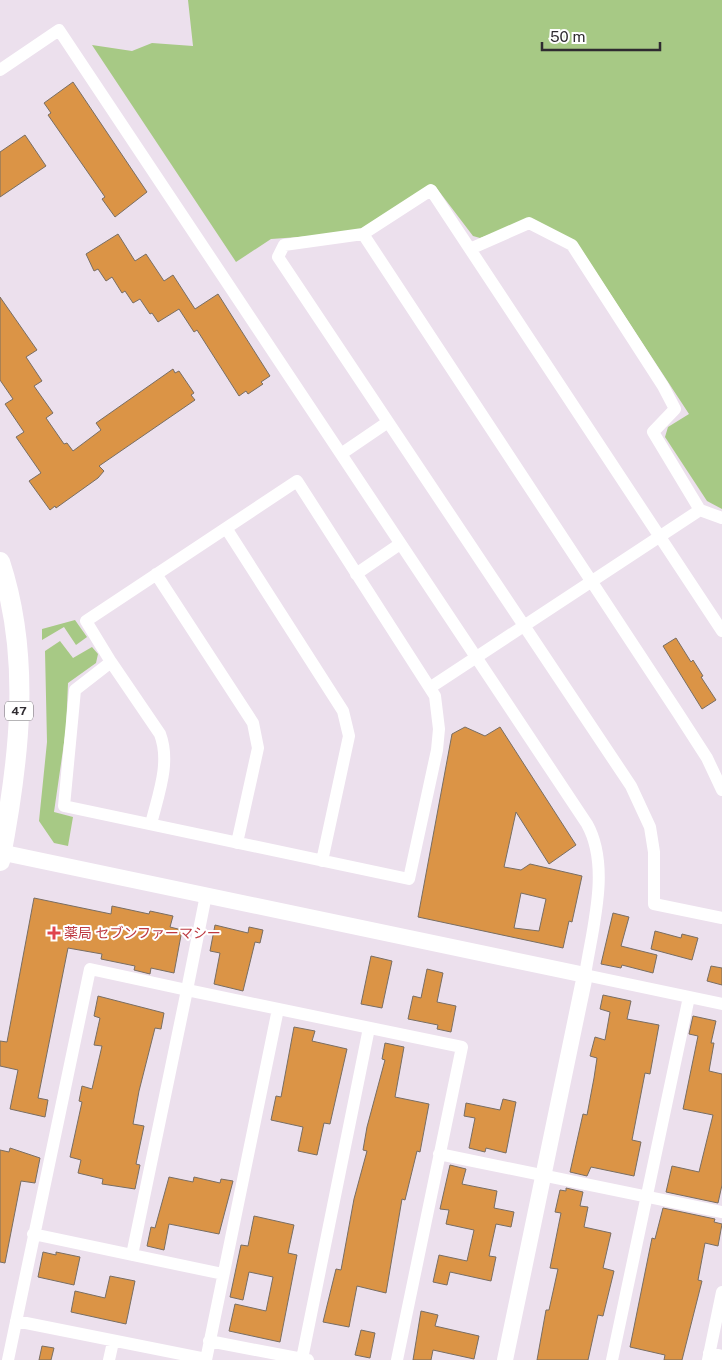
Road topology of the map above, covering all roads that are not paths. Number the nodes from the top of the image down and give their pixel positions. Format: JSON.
{"nodes":[{"id":1,"x":0,"y":70,"type":"edge"},
{"id":2,"x":364,"y":234,"type":"junction"},
{"id":3,"x":470,"y":249,"type":"junction"},
{"id":4,"x":388,"y":422,"type":"junction"},
{"id":5,"x":341,"y":454,"type":"junction"},
{"id":6,"x":700,"y":510,"type":"junction"},
{"id":7,"x":722,"y":518,"type":"edge"},
{"id":8,"x":226,"y":528,"type":"junction"},
{"id":9,"x":660,"y":536,"type":"junction"},
{"id":10,"x":400,"y":544,"type":"junction"},
{"id":11,"x":0,"y":562,"type":"edge"},
{"id":12,"x":156,"y":574,"type":"junction"},
{"id":13,"x":356,"y":574,"type":"junction"},
{"id":14,"x":591,"y":581,"type":"junction"},
{"id":15,"x":524,"y":625,"type":"junction"},
{"id":16,"x":722,"y":631,"type":"edge"},
{"id":17,"x":476,"y":657,"type":"junction"},
{"id":18,"x":111,"y":662,"type":"junction"},
{"id":19,"x":430,"y":687,"type":"junction"},
{"id":20,"x":722,"y":790,"type":"edge"},
{"id":21,"x":151,"y":824,"type":"junction"},
{"id":22,"x":237,"y":843,"type":"junction"},
{"id":23,"x":1,"y":855,"type":"edge"},
{"id":24,"x":322,"y":860,"type":"junction"},
{"id":25,"x":206,"y":895,"type":"junction"},
{"id":26,"x":722,"y":918,"type":"edge"},
{"id":27,"x":585,"y":976,"type":"junction"},
{"id":28,"x":188,"y":990,"type":"junction"},
{"id":29,"x":689,"y":997,"type":"junction"},
{"id":30,"x":722,"y":1004,"type":"edge"},
{"id":31,"x":278,"y":1009,"type":"junction"},
{"id":32,"x":369,"y":1028,"type":"junction"},
{"id":33,"x":439,"y":1154,"type":"junction"},
{"id":34,"x":543,"y":1174,"type":"junction"},
{"id":35,"x":647,"y":1195,"type":"junction"},
{"id":36,"x":722,"y":1212,"type":"edge"},
{"id":37,"x":33,"y":1234,"type":"junction"},
{"id":38,"x":132,"y":1255,"type":"junction"},
{"id":39,"x":223,"y":1274,"type":"junction"},
{"id":40,"x":722,"y":1292,"type":"edge"},
{"id":41,"x":16,"y":1321,"type":"junction"},
{"id":42,"x":210,"y":1341,"type":"junction"},
{"id":43,"x":113,"y":1342,"type":"junction"},
{"id":44,"x":713,"y":1356,"type":"edge"},
{"id":45,"x":305,"y":1359,"type":"edge"},
{"id":46,"x":8,"y":1360,"type":"edge"},
{"id":47,"x":109,"y":1360,"type":"edge"},
{"id":48,"x":206,"y":1360,"type":"edge"},
{"id":49,"x":397,"y":1360,"type":"edge"},
{"id":50,"x":504,"y":1360,"type":"edge"},
{"id":51,"x":612,"y":1360,"type":"edge"}],
"edges":[{"from":1,"to":5,"type":"street"},
{"from":2,"to":3,"type":"street"},
{"from":2,"to":4,"type":"street"},
{"from":2,"to":14,"type":"street"},
{"from":3,"to":6,"type":"street"},
{"from":3,"to":9,"type":"street"},
{"from":4,"to":5,"type":"street"},
{"from":4,"to":15,"type":"street"},
{"from":5,"to":10,"type":"street"},
{"from":6,"to":7,"type":"street"},
{"from":6,"to":9,"type":"street"},
{"from":8,"to":12,"type":"street"},
{"from":8,"to":13,"type":"street"},
{"from":8,"to":24,"type":"street"},
{"from":9,"to":14,"type":"street"},
{"from":9,"to":16,"type":"street"},
{"from":10,"to":13,"type":"street"},
{"from":10,"to":17,"type":"street"},
{"from":11,"to":23,"type":"main road","number":"47"},
{"from":12,"to":18,"type":"street"},
{"from":12,"to":22,"type":"street"},
{"from":13,"to":19,"type":"street"},
{"from":14,"to":15,"type":"street"},
{"from":14,"to":20,"type":"street"},
{"from":15,"to":17,"type":"street"},
{"from":15,"to":26,"type":"street"},
{"from":17,"to":19,"type":"street"},
{"from":17,"to":27,"type":"street"},
{"from":18,"to":21,"type":"street"},
{"from":18,"to":21,"type":"street"},
{"from":19,"to":24,"type":"street"},
{"from":21,"to":22,"type":"street"},
{"from":22,"to":24,"type":"street"},
{"from":23,"to":25,"type":"street"},
{"from":25,"to":27,"type":"street"},
{"from":25,"to":28,"type":"street"},
{"from":27,"to":29,"type":"street"},
{"from":27,"to":34,"type":"street"},
{"from":28,"to":31,"type":"street"},
{"from":28,"to":37,"type":"street"},
{"from":28,"to":38,"type":"street"},
{"from":29,"to":30,"type":"street"},
{"from":29,"to":35,"type":"street"},
{"from":31,"to":32,"type":"street"},
{"from":31,"to":39,"type":"street"},
{"from":32,"to":33,"type":"street"},
{"from":32,"to":45,"type":"street"},
{"from":33,"to":34,"type":"street"},
{"from":33,"to":49,"type":"street"},
{"from":34,"to":35,"type":"street"},
{"from":34,"to":50,"type":"street"},
{"from":35,"to":36,"type":"street"},
{"from":35,"to":51,"type":"street"},
{"from":37,"to":38,"type":"street"},
{"from":37,"to":41,"type":"street"},
{"from":38,"to":39,"type":"street"},
{"from":39,"to":42,"type":"street"},
{"from":40,"to":44,"type":"street"},
{"from":41,"to":43,"type":"street"},
{"from":41,"to":46,"type":"street"},
{"from":42,"to":45,"type":"street"},
{"from":42,"to":48,"type":"street"},
{"from":43,"to":47,"type":"street"},
{"from":43,"to":48,"type":"street"}]}
